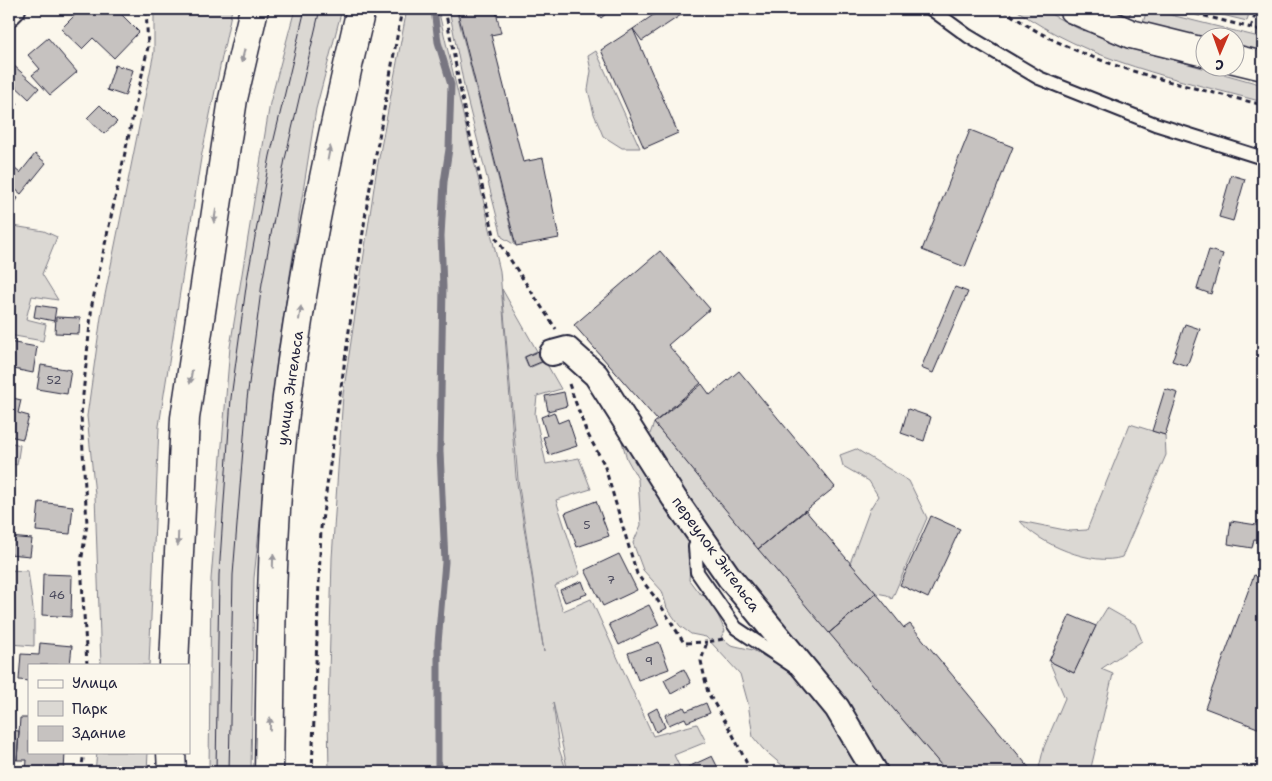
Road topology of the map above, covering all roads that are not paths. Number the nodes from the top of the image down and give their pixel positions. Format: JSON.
{"nodes":[{"id":1,"x":13,"y":9,"type":"edge"},
{"id":2,"x":254,"y":9,"type":"edge"},
{"id":3,"x":361,"y":9,"type":"edge"},
{"id":4,"x":931,"y":9,"type":"edge"},
{"id":5,"x":1073,"y":9,"type":"edge"},
{"id":6,"x":9,"y":13,"type":"edge"},
{"id":7,"x":1194,"y":50,"type":"edge"},
{"id":8,"x":1244,"y":61,"type":"edge"},
{"id":9,"x":1263,"y":66,"type":"edge"},
{"id":10,"x":1263,"y":158,"type":"edge"},
{"id":11,"x":560,"y":351,"type":"road end"},
{"id":12,"x":705,"y":542,"type":"junction"},
{"id":13,"x":174,"y":664,"type":"edge"},
{"id":14,"x":817,"y":684,"type":"junction"},
{"id":15,"x":171,"y":754,"type":"edge"},
{"id":16,"x":172,"y":772,"type":"edge"},
{"id":17,"x":269,"y":772,"type":"edge"},
{"id":18,"x":875,"y":772,"type":"edge"}],
"edges":[{"from":1,"to":6,"type":"street"},
{"from":2,"to":13,"type":"main road","one_way":true},
{"from":17,"to":3,"type":"main road","name":"улица Энгельса","one_way":true},
{"from":4,"to":10,"type":"lane"},
{"from":5,"to":7,"type":"main road"},
{"from":8,"to":9,"type":"main road"},
{"from":11,"to":12,"type":"street","name":"переулок Энгельса"},
{"from":12,"to":14,"type":"street","name":"переулок Энгельса"},
{"from":12,"to":14,"type":"lane"},
{"from":14,"to":18,"type":"street","name":"переулок Энгельса"},
{"from":15,"to":16,"type":"main road"}]}
